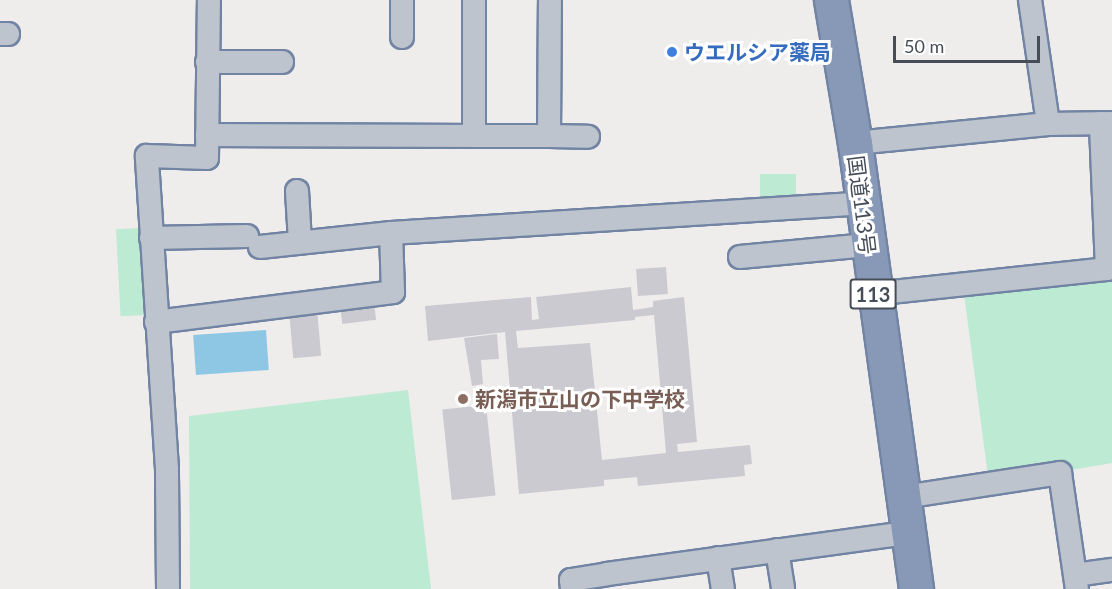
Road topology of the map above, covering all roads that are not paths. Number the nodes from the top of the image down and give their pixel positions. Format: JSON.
{"nodes":[{"id":1,"x":208,"y":0,"type":"edge"},
{"id":2,"x":402,"y":0,"type":"edge"},
{"id":3,"x":474,"y":0,"type":"edge"},
{"id":4,"x":550,"y":0,"type":"edge"},
{"id":5,"x":831,"y":0,"type":"edge"},
{"id":6,"x":1030,"y":0,"type":"edge"},
{"id":7,"x":402,"y":37,"type":"dead end"},
{"id":8,"x":207,"y":62,"type":"junction"},
{"id":9,"x":282,"y":62,"type":"dead end"},
{"id":10,"x":1106,"y":123,"type":"edge"},
{"id":11,"x":1047,"y":124,"type":"junction"},
{"id":12,"x":207,"y":135,"type":"junction"},
{"id":13,"x":474,"y":136,"type":"junction"},
{"id":14,"x":549,"y":136,"type":"junction"},
{"id":15,"x":588,"y":137,"type":"dead end"},
{"id":16,"x":855,"y":143,"type":"junction"},
{"id":17,"x":297,"y":191,"type":"dead end"},
{"id":18,"x":862,"y":202,"type":"junction"},
{"id":19,"x":391,"y":233,"type":"junction"},
{"id":20,"x":151,"y":238,"type":"junction"},
{"id":21,"x":300,"y":242,"type":"junction"},
{"id":22,"x":867,"y":245,"type":"junction"},
{"id":23,"x":740,"y":257,"type":"dead end"},
{"id":24,"x":873,"y":294,"type":"junction"},
{"id":25,"x":156,"y":322,"type":"junction"},
{"id":26,"x":903,"y":497,"type":"junction"},
{"id":27,"x":908,"y":533,"type":"junction"},
{"id":28,"x":777,"y":550,"type":"junction"},
{"id":29,"x":718,"y":558,"type":"junction"},
{"id":30,"x":1112,"y":570,"type":"edge"},
{"id":31,"x":608,"y":581,"type":"edge"},
{"id":32,"x":1076,"y":582,"type":"edge"},
{"id":33,"x":168,"y":589,"type":"edge"},
{"id":34,"x":572,"y":589,"type":"edge"},
{"id":35,"x":723,"y":589,"type":"edge"},
{"id":36,"x":783,"y":589,"type":"edge"},
{"id":37,"x":916,"y":589,"type":"edge"}],
"edges":[{"from":1,"to":8,"type":"street"},
{"from":2,"to":7,"type":"street"},
{"from":3,"to":13,"type":"street"},
{"from":4,"to":14,"type":"street"},
{"from":5,"to":16,"type":"highway","name":"国道113号","number":"113"},
{"from":6,"to":11,"type":"street"},
{"from":8,"to":9,"type":"street"},
{"from":8,"to":12,"type":"street"},
{"from":10,"to":11,"type":"street"},
{"from":10,"to":24,"type":"street"},
{"from":11,"to":16,"type":"street"},
{"from":12,"to":13,"type":"street"},
{"from":12,"to":20,"type":"street"},
{"from":13,"to":14,"type":"street"},
{"from":14,"to":15,"type":"street"},
{"from":16,"to":18,"type":"highway","name":"国道113号","number":"113"},
{"from":17,"to":21,"type":"street"},
{"from":18,"to":19,"type":"street"},
{"from":18,"to":22,"type":"highway","name":"国道113号","number":"113"},
{"from":19,"to":21,"type":"street"},
{"from":19,"to":25,"type":"street"},
{"from":20,"to":21,"type":"street"},
{"from":20,"to":25,"type":"street"},
{"from":22,"to":23,"type":"street"},
{"from":22,"to":24,"type":"highway","name":"国道113号","number":"113"},
{"from":24,"to":26,"type":"highway","name":"国道113号","number":"113"},
{"from":25,"to":33,"type":"street"},
{"from":26,"to":27,"type":"highway","name":"国道113号","number":"113"},
{"from":26,"to":32,"type":"street"},
{"from":27,"to":28,"type":"street"},
{"from":27,"to":37,"type":"highway","name":"国道113号","number":"113"},
{"from":28,"to":29,"type":"street"},
{"from":28,"to":36,"type":"street"},
{"from":29,"to":31,"type":"street"},
{"from":29,"to":35,"type":"street"},
{"from":30,"to":32,"type":"street"},
{"from":31,"to":34,"type":"street"}]}
